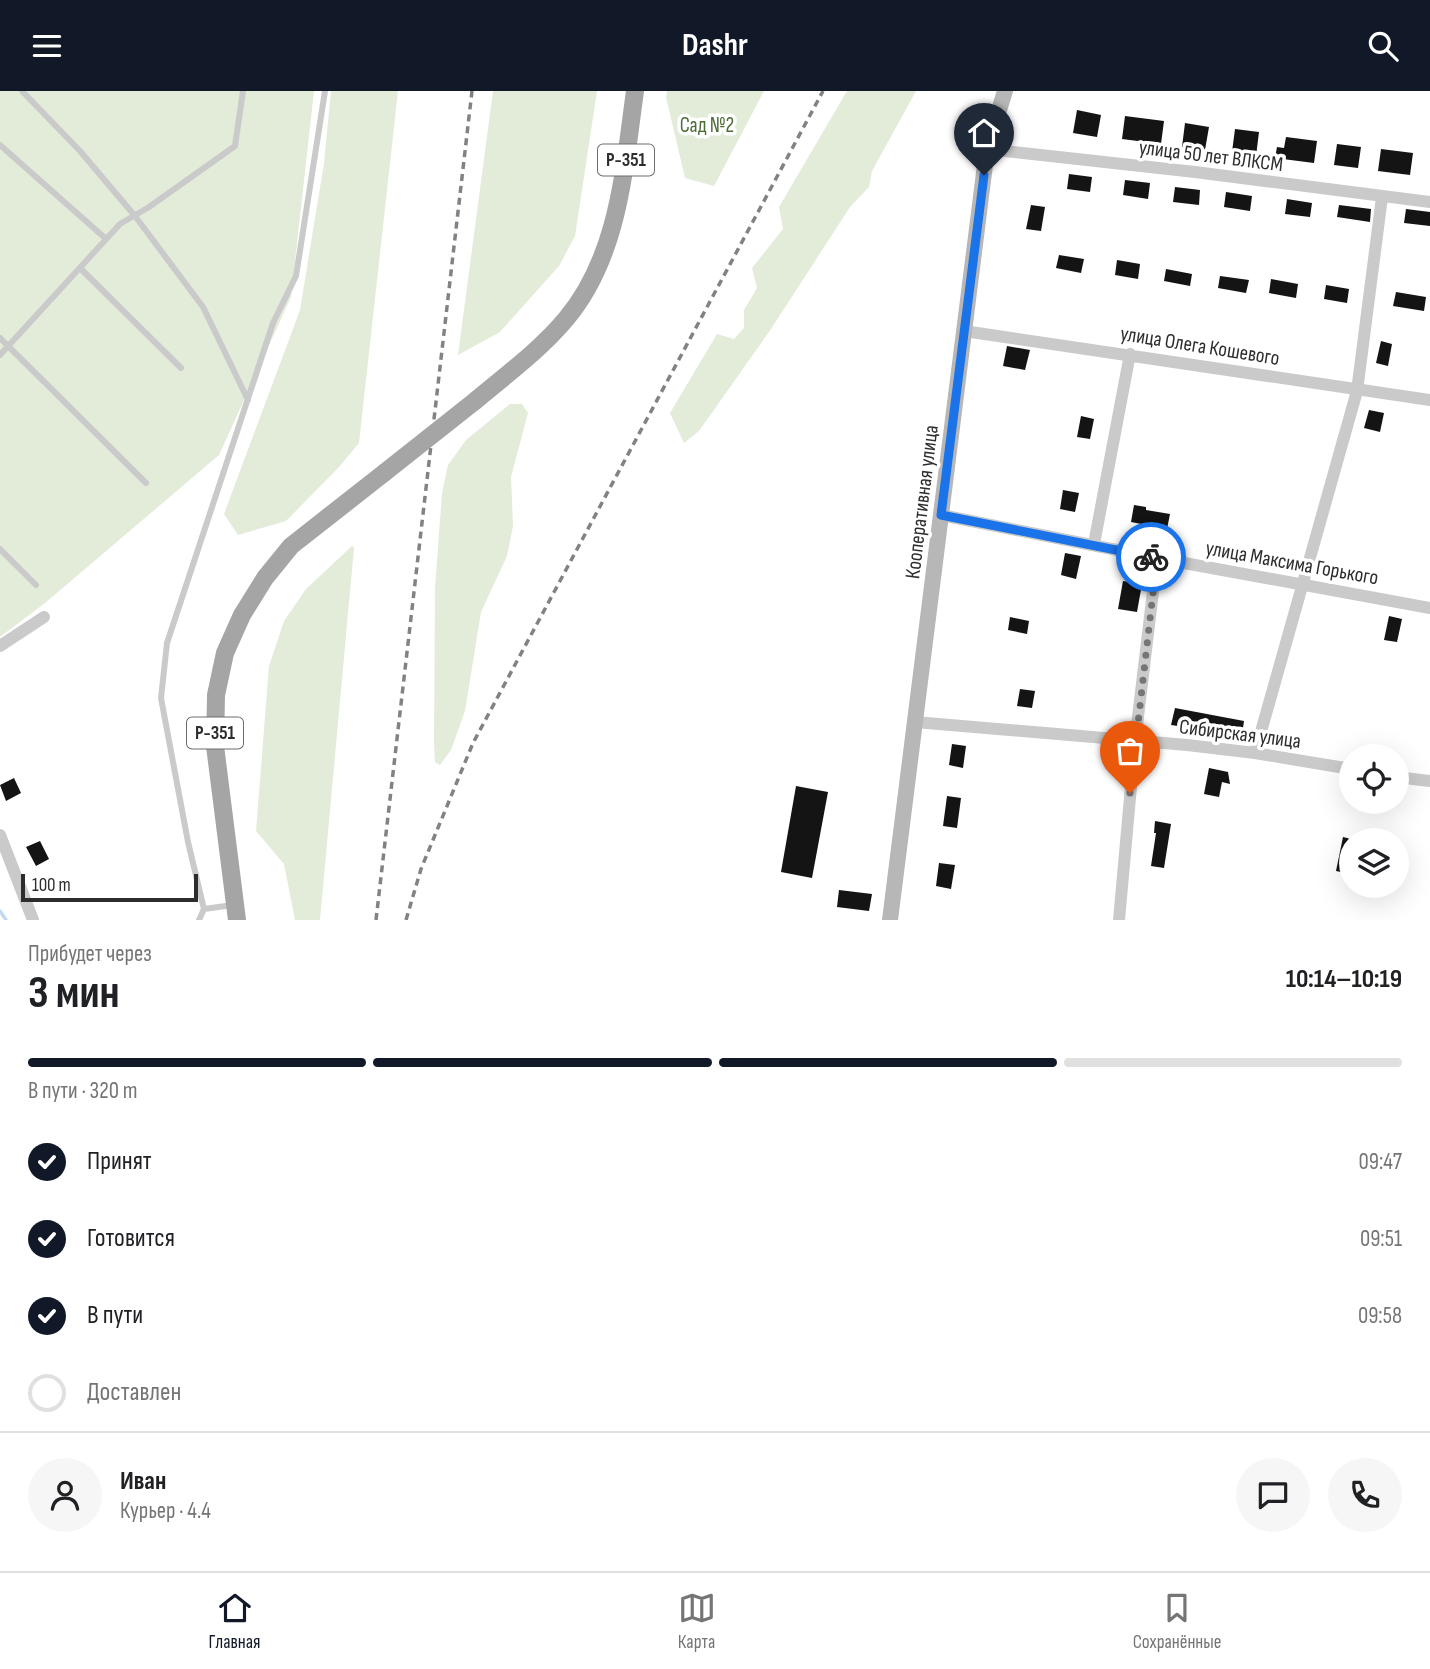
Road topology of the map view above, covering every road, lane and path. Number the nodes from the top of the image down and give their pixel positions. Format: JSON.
{"nodes":[{"id":1,"x":22,"y":91,"type":"edge"},
{"id":2,"x":243,"y":91,"type":"edge"},
{"id":3,"x":325,"y":91,"type":"edge"},
{"id":4,"x":635,"y":91,"type":"edge"},
{"id":5,"x":1005,"y":91,"type":"edge"},
{"id":6,"x":0,"y":145,"type":"edge"},
{"id":7,"x":987,"y":149,"type":"junction"},
{"id":8,"x":1382,"y":197,"type":"junction"},
{"id":9,"x":1430,"y":202,"type":"edge"},
{"id":10,"x":135,"y":216,"type":"junction"},
{"id":11,"x":105,"y":238,"type":"junction"},
{"id":12,"x":81,"y":269,"type":"junction"},
{"id":13,"x":964,"y":331,"type":"junction"},
{"id":14,"x":0,"y":338,"type":"edge"},
{"id":15,"x":9,"y":346,"type":"junction"},
{"id":16,"x":1130,"y":354,"type":"junction"},
{"id":17,"x":0,"y":355,"type":"edge"},
{"id":18,"x":181,"y":368,"type":"dead end"},
{"id":19,"x":1357,"y":391,"type":"junction"},
{"id":20,"x":248,"y":400,"type":"junction"},
{"id":21,"x":1430,"y":400,"type":"edge"},
{"id":22,"x":146,"y":483,"type":"dead end"},
{"id":23,"x":941,"y":515,"type":"junction"},
{"id":24,"x":1094,"y":544,"type":"junction"},
{"id":25,"x":0,"y":549,"type":"edge"},
{"id":26,"x":1157,"y":558,"type":"junction"},
{"id":27,"x":1303,"y":584,"type":"junction"},
{"id":28,"x":36,"y":585,"type":"dead end"},
{"id":29,"x":1430,"y":608,"type":"edge"},
{"id":30,"x":44,"y":617,"type":"dead end"},
{"id":31,"x":0,"y":646,"type":"edge"},
{"id":32,"x":915,"y":722,"type":"junction"},
{"id":33,"x":1135,"y":743,"type":"junction"},
{"id":34,"x":1255,"y":753,"type":"junction"},
{"id":35,"x":1339,"y":767,"type":"edge"},
{"id":36,"x":1409,"y":779,"type":"edge"},
{"id":37,"x":1430,"y":781,"type":"edge"},
{"id":38,"x":0,"y":835,"type":"edge"},
{"id":39,"x":204,"y":909,"type":"junction"},
{"id":40,"x":236,"y":912,"type":"edge"},
{"id":41,"x":33,"y":920,"type":"edge"},
{"id":42,"x":199,"y":920,"type":"edge"},
{"id":43,"x":890,"y":920,"type":"edge"},
{"id":44,"x":1119,"y":920,"type":"edge"}],
"edges":[{"from":1,"to":10,"type":"lane"},
{"from":2,"to":10,"type":"lane"},
{"from":3,"to":20,"type":"lane"},
{"from":4,"to":40,"type":"main road","number":"Р-351","bridge":true},
{"from":5,"to":7,"type":"main road","name":"Кооперативная улица"},
{"from":6,"to":11,"type":"lane"},
{"from":7,"to":8,"type":"street","name":"улица 50 лет ВЛКСМ"},
{"from":7,"to":13,"type":"main road","name":"Кооперативная улица"},
{"from":8,"to":9,"type":"street","name":"улица 50 лет ВЛКСМ"},
{"from":8,"to":19,"type":"street"},
{"from":10,"to":11,"type":"lane"},
{"from":10,"to":20,"type":"lane"},
{"from":11,"to":12,"type":"lane"},
{"from":12,"to":15,"type":"lane"},
{"from":12,"to":18,"type":"lane"},
{"from":13,"to":16,"type":"street","name":"улица Олега Кошевого"},
{"from":13,"to":23,"type":"main road","name":"Кооперативная улица"},
{"from":14,"to":15,"type":"lane"},
{"from":15,"to":17,"type":"lane"},
{"from":15,"to":22,"type":"lane"},
{"from":16,"to":19,"type":"street","name":"улица Олега Кошевого"},
{"from":16,"to":24,"type":"street"},
{"from":19,"to":21,"type":"street","name":"улица Олега Кошевого"},
{"from":19,"to":27,"type":"street"},
{"from":20,"to":39,"type":"lane"},
{"from":23,"to":24,"type":"street","name":"улица Максима Горького"},
{"from":23,"to":32,"type":"main road","name":"Кооперативная улица"},
{"from":24,"to":26,"type":"street","name":"улица Максима Горького"},
{"from":25,"to":28,"type":"lane"},
{"from":26,"to":27,"type":"street","name":"улица Максима Горького"},
{"from":26,"to":33,"type":"street"},
{"from":27,"to":29,"type":"street","name":"улица Максима Горького"},
{"from":27,"to":34,"type":"street"},
{"from":30,"to":31,"type":"street"},
{"from":32,"to":33,"type":"street","name":"Сибирская улица"},
{"from":32,"to":43,"type":"main road","name":"Кооперативная улица"},
{"from":33,"to":34,"type":"street","name":"Сибирская улица"},
{"from":33,"to":44,"type":"street"},
{"from":34,"to":35,"type":"street","name":"Сибирская улица"},
{"from":36,"to":37,"type":"street"},
{"from":38,"to":41,"type":"street"},
{"from":39,"to":40,"type":"lane"},
{"from":39,"to":42,"type":"lane"}]}
